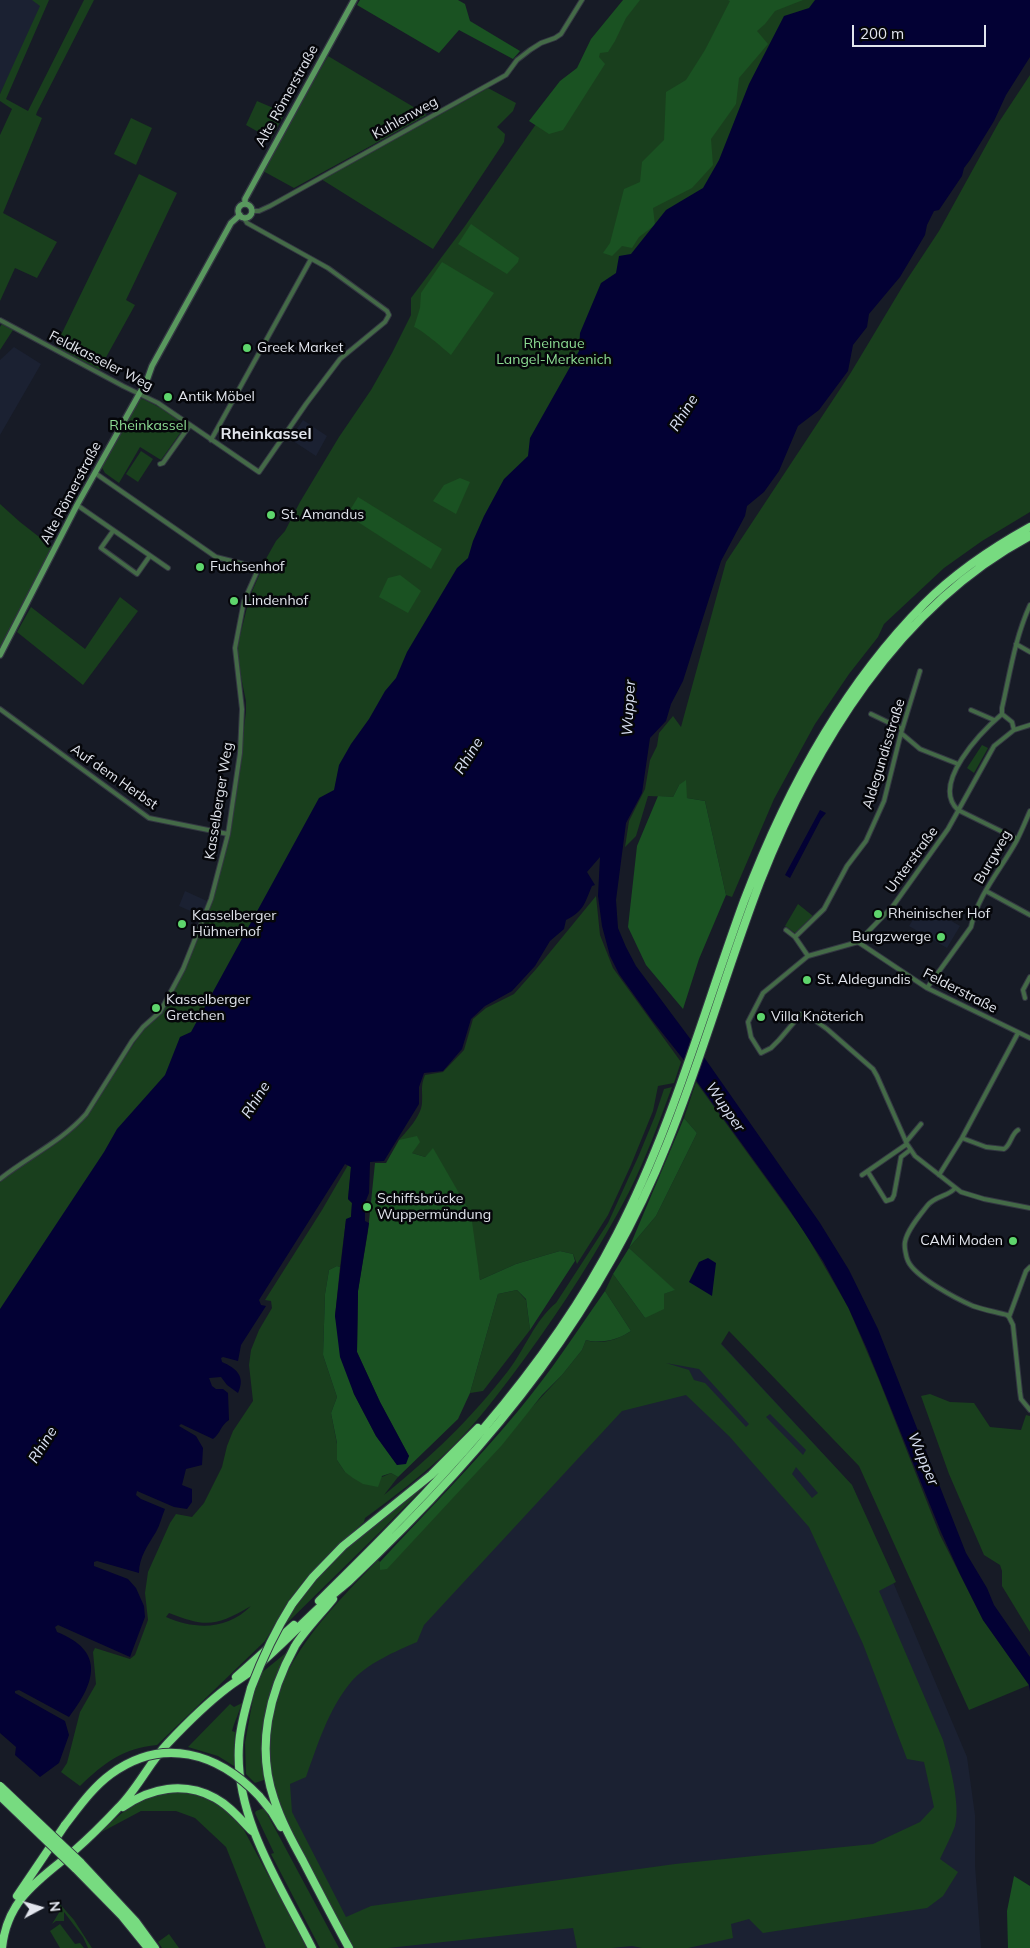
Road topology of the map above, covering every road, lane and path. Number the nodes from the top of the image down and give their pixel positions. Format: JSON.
{"nodes":[{"id":1,"x":354,"y":0,"type":"edge"},
{"id":2,"x":582,"y":0,"type":"edge"},
{"id":3,"x":245,"y":204,"type":"junction"},
{"id":4,"x":252,"y":211,"type":"junction"},
{"id":5,"x":242,"y":217,"type":"junction"},
{"id":6,"x":311,"y":259,"type":"junction"},
{"id":7,"x":0,"y":320,"type":"edge"},
{"id":8,"x":139,"y":394,"type":"junction"},
{"id":9,"x":190,"y":425,"type":"junction"},
{"id":10,"x":211,"y":440,"type":"junction"},
{"id":11,"x":160,"y":464,"type":"dead end"},
{"id":12,"x":95,"y":473,"type":"junction"},
{"id":13,"x":77,"y":505,"type":"junction"},
{"id":14,"x":1030,"y":527,"type":"edge"},
{"id":15,"x":113,"y":531,"type":"junction"},
{"id":16,"x":1030,"y":536,"type":"edge"},
{"id":17,"x":149,"y":557,"type":"junction"},
{"id":18,"x":168,"y":568,"type":"dead end"},
{"id":19,"x":1030,"y":605,"type":"edge"},
{"id":20,"x":1016,"y":644,"type":"junction"},
{"id":21,"x":1030,"y":652,"type":"edge"},
{"id":22,"x":0,"y":655,"type":"edge"},
{"id":23,"x":920,"y":671,"type":"dead end"},
{"id":24,"x":0,"y":709,"type":"edge"},
{"id":25,"x":971,"y":710,"type":"dead end"},
{"id":26,"x":871,"y":714,"type":"dead end"},
{"id":27,"x":1002,"y":714,"type":"junction"},
{"id":28,"x":994,"y":720,"type":"junction"},
{"id":29,"x":1030,"y":725,"type":"edge"},
{"id":30,"x":1014,"y":730,"type":"junction"},
{"id":31,"x":902,"y":731,"type":"junction"},
{"id":32,"x":958,"y":764,"type":"junction"},
{"id":33,"x":958,"y":810,"type":"junction"},
{"id":34,"x":1030,"y":811,"type":"edge"},
{"id":35,"x":228,"y":834,"type":"junction"},
{"id":36,"x":1017,"y":840,"type":"junction"},
{"id":37,"x":986,"y":891,"type":"junction"},
{"id":38,"x":1030,"y":915,"type":"edge"},
{"id":39,"x":786,"y":930,"type":"dead end"},
{"id":40,"x":795,"y":937,"type":"junction"},
{"id":41,"x":858,"y":942,"type":"junction"},
{"id":42,"x":808,"y":956,"type":"junction"},
{"id":43,"x":1030,"y":977,"type":"edge"},
{"id":44,"x":927,"y":988,"type":"junction"},
{"id":45,"x":1025,"y":998,"type":"dead end"},
{"id":46,"x":1018,"y":1033,"type":"junction"},
{"id":47,"x":1030,"y":1038,"type":"edge"},
{"id":48,"x":674,"y":1114,"type":"junction"},
{"id":49,"x":921,"y":1124,"type":"dead end"},
{"id":50,"x":1018,"y":1130,"type":"dead end"},
{"id":51,"x":962,"y":1138,"type":"junction"},
{"id":52,"x":906,"y":1143,"type":"junction"},
{"id":53,"x":910,"y":1150,"type":"junction"},
{"id":54,"x":868,"y":1172,"type":"junction"},
{"id":55,"x":862,"y":1175,"type":"dead end"},
{"id":56,"x":938,"y":1175,"type":"junction"},
{"id":57,"x":0,"y":1179,"type":"edge"},
{"id":58,"x":955,"y":1188,"type":"junction"},
{"id":59,"x":1030,"y":1208,"type":"edge"},
{"id":60,"x":1030,"y":1267,"type":"edge"},
{"id":61,"x":1010,"y":1317,"type":"junction"},
{"id":62,"x":514,"y":1391,"type":"junction"},
{"id":63,"x":1030,"y":1410,"type":"edge"},
{"id":64,"x":346,"y":1584,"type":"junction"},
{"id":65,"x":0,"y":1786,"type":"edge"},
{"id":66,"x":0,"y":1796,"type":"edge"},
{"id":67,"x":106,"y":1821,"type":"junction"},
{"id":68,"x":253,"y":1832,"type":"junction"},
{"id":69,"x":77,"y":1865,"type":"junction"},
{"id":70,"x":312,"y":1878,"type":"junction"},
{"id":71,"x":14,"y":1902,"type":"junction"},
{"id":72,"x":122,"y":1916,"type":"junction"},
{"id":73,"x":0,"y":1931,"type":"edge"},
{"id":74,"x":2,"y":1948,"type":"edge"},
{"id":75,"x":141,"y":1948,"type":"edge"},
{"id":76,"x":148,"y":1948,"type":"edge"},
{"id":77,"x":155,"y":1948,"type":"edge"},
{"id":78,"x":312,"y":1948,"type":"edge"},
{"id":79,"x":348,"y":1948,"type":"edge"}],
"edges":[{"from":1,"to":3,"type":"street","name":"Alte Römerstraße"},
{"from":2,"to":4,"type":"street","name":"Kuhlenweg"},
{"from":3,"to":4,"type":"street"},
{"from":3,"to":5,"type":"street","name":"Alte Römerstraße"},
{"from":4,"to":5,"type":"street","name":"Alte Römerstraße"},
{"from":5,"to":6,"type":"street"},
{"from":5,"to":8,"type":"street","name":"Alte Römerstraße"},
{"from":6,"to":10,"type":"street"},
{"from":6,"to":10,"type":"street","name":"Feldkasseler Weg"},
{"from":7,"to":8,"type":"street","name":"Feldkasseler Weg"},
{"from":8,"to":9,"type":"street","name":"Feldkasseler Weg"},
{"from":8,"to":12,"type":"street","name":"Alte Römerstraße"},
{"from":9,"to":10,"type":"street","name":"Feldkasseler Weg"},
{"from":9,"to":11,"type":"street"},
{"from":12,"to":13,"type":"street","name":"Alte Römerstraße"},
{"from":12,"to":35,"type":"street","name":"Kasselberger Weg"},
{"from":13,"to":15,"type":"street"},
{"from":13,"to":22,"type":"street","name":"Alte Römerstraße"},
{"from":14,"to":48,"type":"highway"},
{"from":15,"to":17,"type":"street"},
{"from":15,"to":17,"type":"street"},
{"from":16,"to":48,"type":"highway"},
{"from":17,"to":18,"type":"street"},
{"from":19,"to":20,"type":"street"},
{"from":20,"to":21,"type":"street"},
{"from":20,"to":27,"type":"street"},
{"from":23,"to":31,"type":"street","name":"Aldegundisstraße"},
{"from":24,"to":35,"type":"street","name":"Auf dem Herbst"},
{"from":25,"to":28,"type":"street"},
{"from":26,"to":31,"type":"street"},
{"from":27,"to":28,"type":"street"},
{"from":27,"to":30,"type":"street"},
{"from":28,"to":32,"type":"street"},
{"from":29,"to":30,"type":"street"},
{"from":30,"to":33,"type":"street","name":"Unterstraße"},
{"from":31,"to":32,"type":"street"},
{"from":31,"to":40,"type":"street","name":"Aldegundisstraße"},
{"from":32,"to":33,"type":"street"},
{"from":33,"to":36,"type":"street"},
{"from":33,"to":41,"type":"street","name":"Unterstraße"},
{"from":34,"to":36,"type":"street","name":"Burgweg"},
{"from":35,"to":57,"type":"street","name":"Kasselberger Weg"},
{"from":36,"to":37,"type":"street","name":"Burgweg"},
{"from":37,"to":38,"type":"street"},
{"from":37,"to":44,"type":"street","name":"Burgweg"},
{"from":39,"to":40,"type":"street"},
{"from":40,"to":42,"type":"street"},
{"from":41,"to":42,"type":"street"},
{"from":41,"to":44,"type":"street","name":"Felderstraße"},
{"from":42,"to":52,"type":"street"},
{"from":43,"to":45,"type":"street"},
{"from":44,"to":46,"type":"street","name":"Felderstraße"},
{"from":46,"to":47,"type":"street","name":"Felderstraße"},
{"from":46,"to":51,"type":"street"},
{"from":48,"to":62,"type":"highway"},
{"from":48,"to":64,"type":"highway"},
{"from":49,"to":52,"type":"street"},
{"from":50,"to":51,"type":"street"},
{"from":51,"to":56,"type":"street"},
{"from":52,"to":53,"type":"street"},
{"from":52,"to":54,"type":"street"},
{"from":53,"to":54,"type":"street"},
{"from":53,"to":56,"type":"street"},
{"from":54,"to":55,"type":"street"},
{"from":56,"to":58,"type":"street"},
{"from":58,"to":59,"type":"street"},
{"from":58,"to":61,"type":"street"},
{"from":60,"to":61,"type":"street"},
{"from":61,"to":63,"type":"street"},
{"from":62,"to":68,"type":"highway","bridge":true},
{"from":62,"to":71,"type":"highway"},
{"from":64,"to":67,"type":"highway"},
{"from":64,"to":70,"type":"highway"},
{"from":65,"to":69,"type":"highway","bridge":true},
{"from":66,"to":69,"type":"highway","bridge":true},
{"from":67,"to":68,"type":"highway"},
{"from":67,"to":74,"type":"highway"},
{"from":68,"to":78,"type":"highway"},
{"from":69,"to":72,"type":"highway"},
{"from":69,"to":77,"type":"highway"},
{"from":70,"to":71,"type":"highway","bridge":true},
{"from":70,"to":79,"type":"highway"},
{"from":71,"to":73,"type":"highway"},
{"from":72,"to":75,"type":"highway"},
{"from":72,"to":76,"type":"highway"}]}
